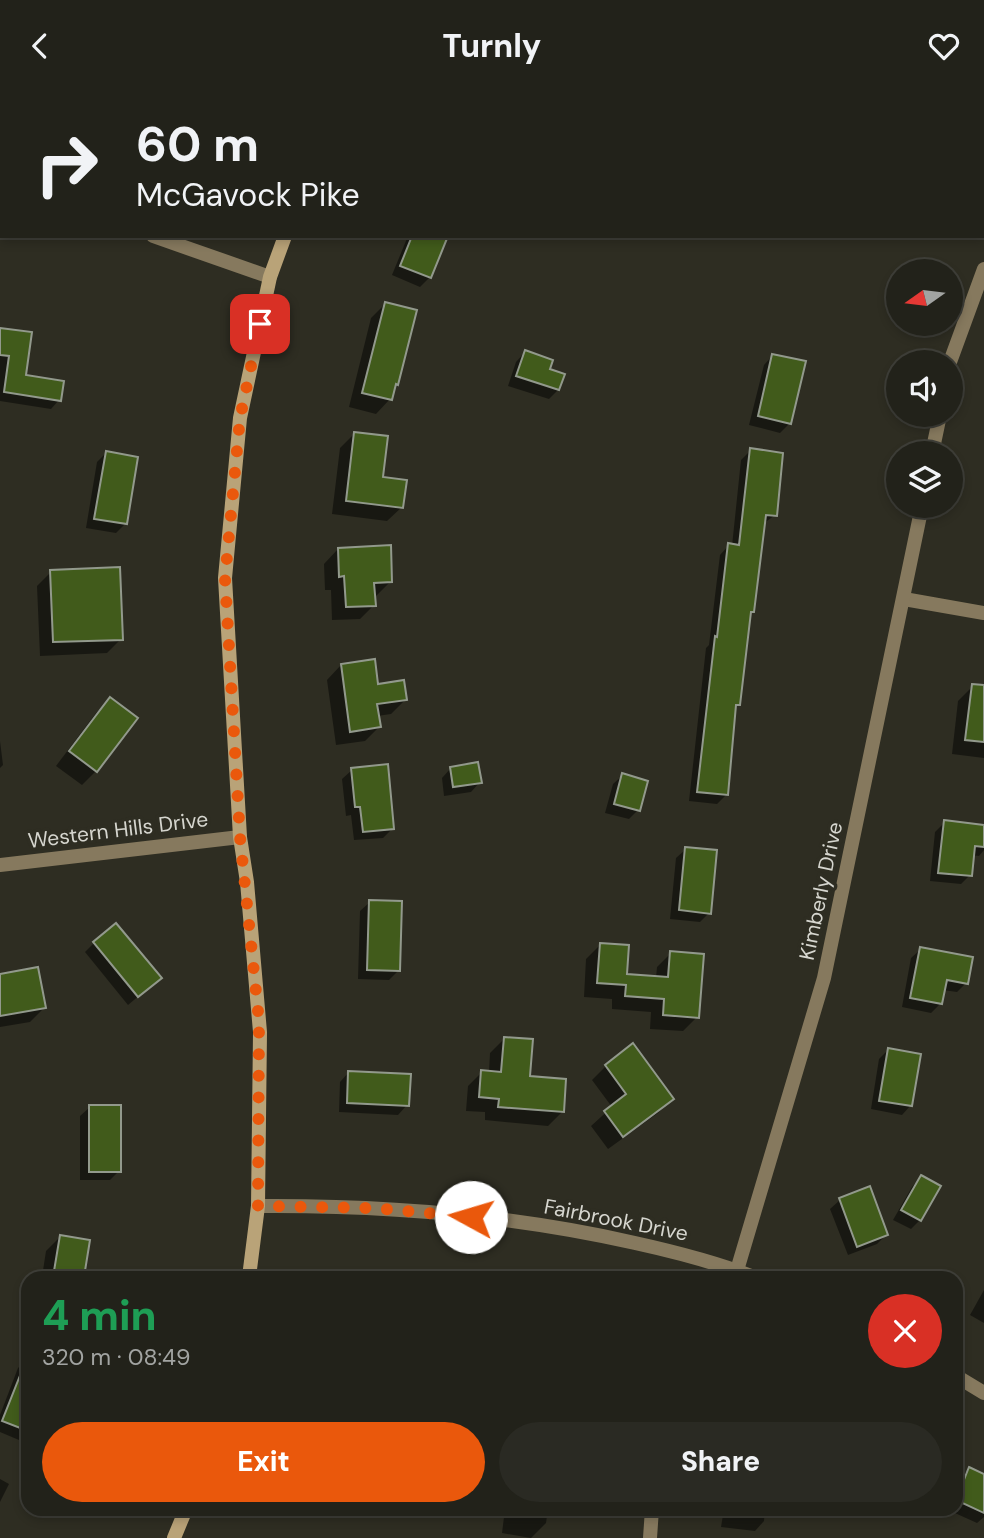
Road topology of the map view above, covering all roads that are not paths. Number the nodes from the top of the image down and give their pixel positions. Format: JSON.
{"nodes":[{"id":1,"x":159,"y":238,"type":"edge"},
{"id":2,"x":284,"y":238,"type":"edge"},
{"id":3,"x":984,"y":269,"type":"edge"},
{"id":4,"x":270,"y":277,"type":"junction"},
{"id":5,"x":954,"y":350,"type":"edge"},
{"id":6,"x":920,"y":518,"type":"edge"},
{"id":7,"x":904,"y":599,"type":"junction"},
{"id":8,"x":984,"y":613,"type":"edge"},
{"id":9,"x":240,"y":837,"type":"junction"},
{"id":10,"x":0,"y":865,"type":"edge"},
{"id":11,"x":258,"y":1206,"type":"junction"},
{"id":12,"x":250,"y":1271,"type":"edge"},
{"id":13,"x":729,"y":1271,"type":"edge"},
{"id":14,"x":737,"y":1271,"type":"edge"},
{"id":15,"x":963,"y":1380,"type":"edge"},
{"id":16,"x":984,"y":1392,"type":"edge"},
{"id":17,"x":183,"y":1516,"type":"edge"},
{"id":18,"x":652,"y":1516,"type":"edge"},
{"id":19,"x":174,"y":1538,"type":"edge"},
{"id":20,"x":650,"y":1538,"type":"edge"}],
"edges":[{"from":1,"to":4,"type":"street"},
{"from":2,"to":4,"type":"main road"},
{"from":3,"to":5,"type":"street"},
{"from":4,"to":9,"type":"main road"},
{"from":6,"to":7,"type":"street","name":"Kimberly Drive"},
{"from":7,"to":8,"type":"street"},
{"from":7,"to":14,"type":"street","name":"Kimberly Drive"},
{"from":9,"to":10,"type":"street","name":"Western Hills Drive"},
{"from":9,"to":11,"type":"main road"},
{"from":11,"to":12,"type":"main road"},
{"from":11,"to":13,"type":"street","name":"Fairbrook Drive"},
{"from":15,"to":16,"type":"street"},
{"from":17,"to":19,"type":"main road"},
{"from":18,"to":20,"type":"street"}]}
